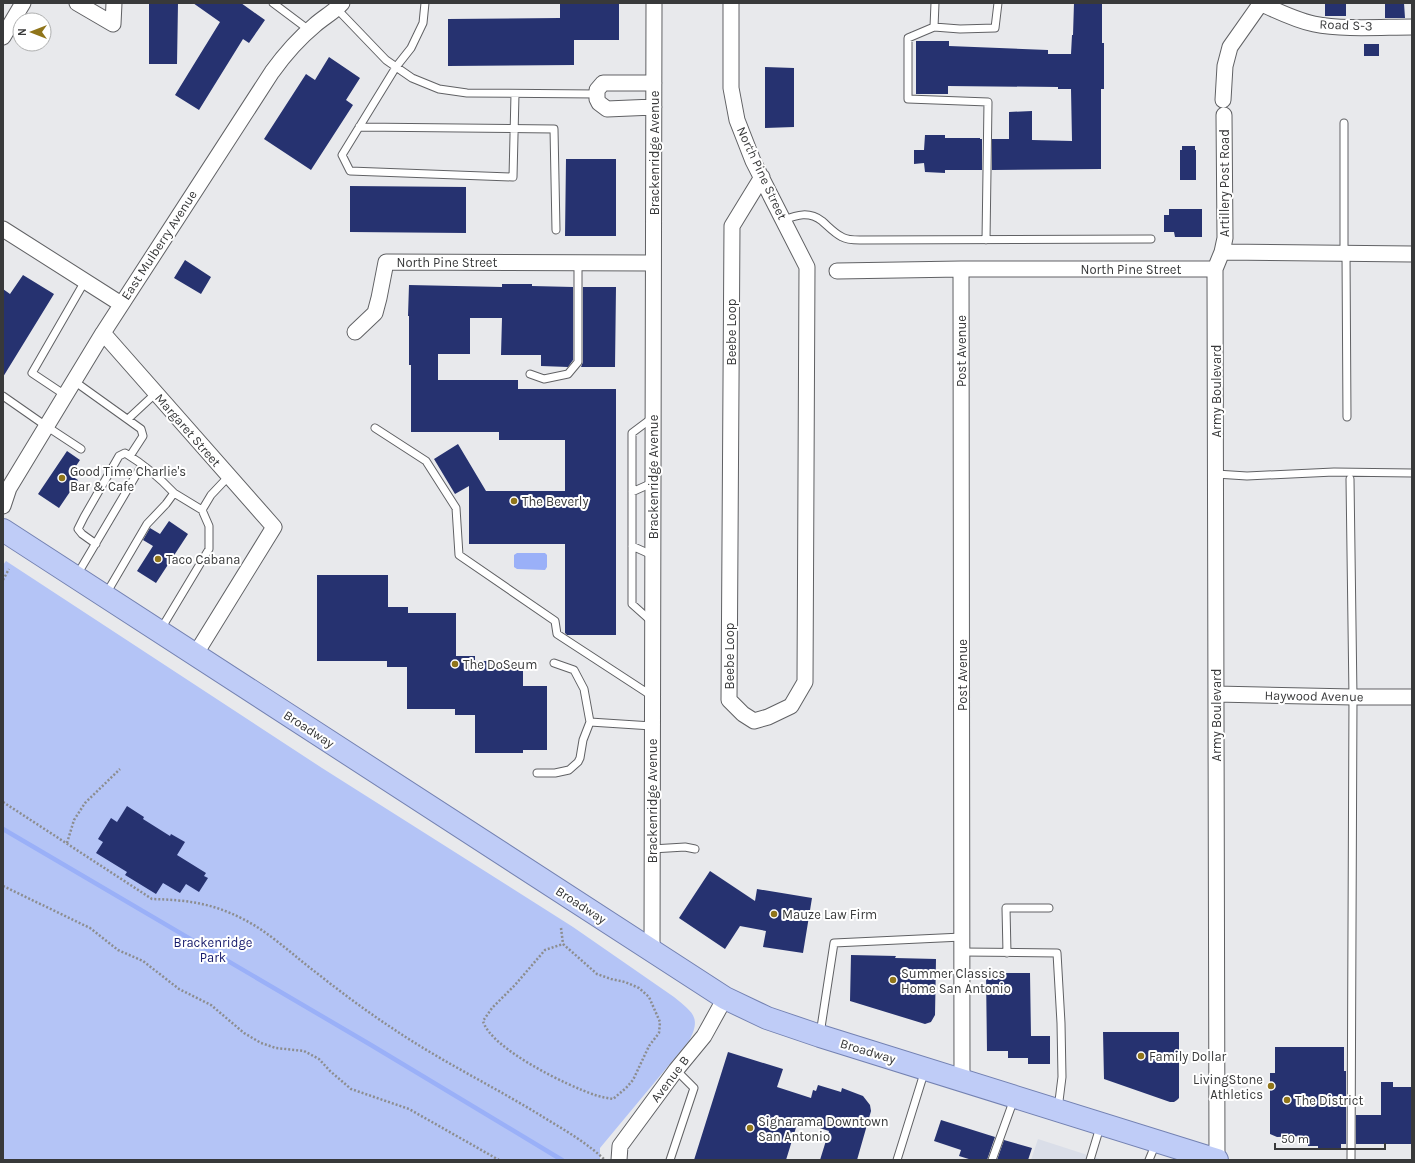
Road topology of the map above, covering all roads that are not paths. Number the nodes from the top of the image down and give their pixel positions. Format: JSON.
{"nodes":[{"id":1,"x":23,"y":3,"type":"edge"},
{"id":2,"x":77,"y":3,"type":"edge"},
{"id":3,"x":114,"y":3,"type":"edge"},
{"id":4,"x":273,"y":3,"type":"edge"},
{"id":5,"x":425,"y":3,"type":"edge"},
{"id":6,"x":654,"y":3,"type":"edge"},
{"id":7,"x":731,"y":3,"type":"edge"},
{"id":8,"x":935,"y":3,"type":"edge"},
{"id":9,"x":998,"y":3,"type":"edge"},
{"id":10,"x":1261,"y":3,"type":"edge"},
{"id":11,"x":339,"y":6,"type":"edge"},
{"id":12,"x":934,"y":27,"type":"junction"},
{"id":13,"x":1412,"y":27,"type":"edge"},
{"id":14,"x":309,"y":30,"type":"junction"},
{"id":15,"x":3,"y":37,"type":"edge"},
{"id":16,"x":396,"y":67,"type":"junction"},
{"id":17,"x":654,"y":83,"type":"junction"},
{"id":18,"x":515,"y":94,"type":"junction"},
{"id":19,"x":596,"y":94,"type":"junction"},
{"id":20,"x":654,"y":108,"type":"junction"},
{"id":21,"x":1344,"y":123,"type":"dead end"},
{"id":22,"x":359,"y":127,"type":"junction"},
{"id":23,"x":514,"y":130,"type":"junction"},
{"id":24,"x":762,"y":177,"type":"junction"},
{"id":25,"x":783,"y":220,"type":"junction"},
{"id":26,"x":3,"y":229,"type":"edge"},
{"id":27,"x":556,"y":230,"type":"dead end"},
{"id":28,"x":1151,"y":239,"type":"dead end"},
{"id":29,"x":986,"y":240,"type":"junction"},
{"id":30,"x":1222,"y":252,"type":"junction"},
{"id":31,"x":1345,"y":253,"type":"junction"},
{"id":32,"x":1412,"y":254,"type":"edge"},
{"id":33,"x":578,"y":262,"type":"junction"},
{"id":34,"x":653,"y":263,"type":"junction"},
{"id":35,"x":807,"y":267,"type":"joint"},
{"id":36,"x":961,"y":269,"type":"junction"},
{"id":37,"x":1215,"y":269,"type":"junction"},
{"id":38,"x":837,"y":271,"type":"dead end"},
{"id":39,"x":85,"y":281,"type":"junction"},
{"id":40,"x":121,"y":304,"type":"junction"},
{"id":41,"x":355,"y":332,"type":"dead end"},
{"id":42,"x":103,"y":333,"type":"junction"},
{"id":43,"x":530,"y":374,"type":"dead end"},
{"id":44,"x":74,"y":381,"type":"junction"},
{"id":45,"x":156,"y":393,"type":"junction"},
{"id":46,"x":65,"y":395,"type":"junction"},
{"id":47,"x":3,"y":396,"type":"edge"},
{"id":48,"x":1347,"y":417,"type":"dead end"},
{"id":49,"x":653,"y":418,"type":"junction"},
{"id":50,"x":128,"y":419,"type":"junction"},
{"id":51,"x":46,"y":426,"type":"junction"},
{"id":52,"x":375,"y":428,"type":"dead end"},
{"id":53,"x":81,"y":448,"type":"dead end"},
{"id":54,"x":130,"y":456,"type":"junction"},
{"id":55,"x":142,"y":465,"type":"junction"},
{"id":56,"x":1412,"y":473,"type":"edge"},
{"id":57,"x":1216,"y":474,"type":"junction"},
{"id":58,"x":229,"y":476,"type":"junction"},
{"id":59,"x":1350,"y":479,"type":"dead end"},
{"id":60,"x":652,"y":483,"type":"junction"},
{"id":61,"x":632,"y":492,"type":"junction"},
{"id":62,"x":174,"y":493,"type":"junction"},
{"id":63,"x":3,"y":506,"type":"edge"},
{"id":64,"x":202,"y":510,"type":"junction"},
{"id":65,"x":3,"y":530,"type":"edge"},
{"id":66,"x":96,"y":544,"type":"junction"},
{"id":67,"x":632,"y":546,"type":"junction"},
{"id":68,"x":652,"y":555,"type":"junction"},
{"id":69,"x":76,"y":577,"type":"junction"},
{"id":70,"x":105,"y":596,"type":"junction"},
{"id":71,"x":652,"y":622,"type":"junction"},
{"id":72,"x":159,"y":631,"type":"junction"},
{"id":73,"x":195,"y":655,"type":"junction"},
{"id":74,"x":554,"y":662,"type":"dead end"},
{"id":75,"x":1216,"y":694,"type":"junction"},
{"id":76,"x":652,"y":696,"type":"junction"},
{"id":77,"x":1353,"y":697,"type":"junction"},
{"id":78,"x":1412,"y":697,"type":"edge"},
{"id":79,"x":590,"y":722,"type":"junction"},
{"id":80,"x":652,"y":726,"type":"junction"},
{"id":81,"x":537,"y":773,"type":"dead end"},
{"id":82,"x":652,"y":849,"type":"junction"},
{"id":83,"x":695,"y":849,"type":"dead end"},
{"id":84,"x":1049,"y":908,"type":"dead end"},
{"id":85,"x":962,"y":937,"type":"junction"},
{"id":86,"x":652,"y":951,"type":"junction"},
{"id":87,"x":962,"y":952,"type":"junction"},
{"id":88,"x":1007,"y":952,"type":"junction"},
{"id":89,"x":725,"y":998,"type":"junction"},
{"id":90,"x":820,"y":1036,"type":"junction"},
{"id":91,"x":925,"y":1069,"type":"junction"},
{"id":92,"x":676,"y":1070,"type":"junction"},
{"id":93,"x":962,"y":1081,"type":"junction"},
{"id":94,"x":1015,"y":1097,"type":"junction"},
{"id":95,"x":1058,"y":1111,"type":"junction"},
{"id":96,"x":1101,"y":1125,"type":"junction"},
{"id":97,"x":1153,"y":1151,"type":"edge"},
{"id":98,"x":619,"y":1160,"type":"edge"},
{"id":99,"x":670,"y":1160,"type":"edge"},
{"id":100,"x":897,"y":1160,"type":"edge"},
{"id":101,"x":992,"y":1160,"type":"edge"},
{"id":102,"x":1090,"y":1160,"type":"edge"},
{"id":103,"x":1217,"y":1160,"type":"edge"},
{"id":104,"x":1351,"y":1160,"type":"edge"}],
"edges":[{"from":1,"to":15,"type":"street"},
{"from":2,"to":3,"type":"street"},
{"from":4,"to":14,"type":"lane"},
{"from":5,"to":16,"type":"lane"},
{"from":6,"to":17,"type":"street","name":"Brackenridge Avenue"},
{"from":7,"to":24,"type":"street","name":"North Pine Street"},
{"from":8,"to":12,"type":"lane"},
{"from":9,"to":12,"type":"lane"},
{"from":10,"to":13,"type":"street","name":"Road S-3"},
{"from":10,"to":30,"type":"street","name":"Artillery Post Road"},
{"from":11,"to":14,"type":"street","name":"East Mulberry Avenue"},
{"from":11,"to":16,"type":"lane"},
{"from":12,"to":29,"type":"lane"},
{"from":14,"to":40,"type":"street","name":"East Mulberry Avenue"},
{"from":16,"to":18,"type":"lane"},
{"from":16,"to":22,"type":"lane"},
{"from":17,"to":19,"type":"street"},
{"from":17,"to":20,"type":"street","name":"Brackenridge Avenue"},
{"from":18,"to":19,"type":"lane"},
{"from":18,"to":23,"type":"lane"},
{"from":19,"to":20,"type":"street"},
{"from":20,"to":34,"type":"street","name":"Brackenridge Avenue"},
{"from":21,"to":31,"type":"lane"},
{"from":22,"to":23,"type":"lane"},
{"from":22,"to":23,"type":"lane"},
{"from":23,"to":27,"type":"lane"},
{"from":24,"to":25,"type":"street","name":"North Pine Street"},
{"from":24,"to":35,"type":"street","name":"Beebe Loop"},
{"from":25,"to":29,"type":"lane"},
{"from":25,"to":35,"type":"street","name":"North Pine Street"},
{"from":26,"to":39,"type":"street"},
{"from":28,"to":29,"type":"lane"},
{"from":30,"to":31,"type":"street"},
{"from":30,"to":37,"type":"street"},
{"from":31,"to":32,"type":"street"},
{"from":31,"to":48,"type":"lane"},
{"from":33,"to":34,"type":"street","name":"North Pine Street"},
{"from":33,"to":41,"type":"street","name":"North Pine Street"},
{"from":33,"to":43,"type":"lane"},
{"from":34,"to":49,"type":"street","name":"Brackenridge Avenue"},
{"from":36,"to":37,"type":"street","name":"North Pine Street"},
{"from":36,"to":38,"type":"street","name":"North Pine Street"},
{"from":36,"to":85,"type":"street","name":"Post Avenue"},
{"from":37,"to":57,"type":"street","name":"Army Boulevard"},
{"from":39,"to":40,"type":"street"},
{"from":39,"to":46,"type":"lane"},
{"from":40,"to":42,"type":"street","name":"East Mulberry Avenue"},
{"from":42,"to":44,"type":"street","name":"East Mulberry Avenue"},
{"from":42,"to":45,"type":"street","name":"Margaret Street"},
{"from":44,"to":46,"type":"street","name":"East Mulberry Avenue"},
{"from":44,"to":50,"type":"lane"},
{"from":45,"to":50,"type":"lane"},
{"from":45,"to":58,"type":"street","name":"Margaret Street"},
{"from":46,"to":51,"type":"street","name":"East Mulberry Avenue"},
{"from":47,"to":51,"type":"lane"},
{"from":49,"to":60,"type":"street","name":"Brackenridge Avenue"},
{"from":49,"to":61,"type":"lane"},
{"from":50,"to":54,"type":"lane"},
{"from":51,"to":53,"type":"lane"},
{"from":51,"to":63,"type":"street","name":"East Mulberry Avenue"},
{"from":52,"to":76,"type":"lane"},
{"from":54,"to":55,"type":"lane"},
{"from":54,"to":66,"type":"lane"},
{"from":55,"to":62,"type":"lane"},
{"from":55,"to":66,"type":"lane"},
{"from":56,"to":57,"type":"lane"},
{"from":57,"to":75,"type":"street","name":"Army Boulevard"},
{"from":58,"to":64,"type":"lane"},
{"from":58,"to":73,"type":"street","name":"Margaret Street"},
{"from":59,"to":77,"type":"lane"},
{"from":60,"to":61,"type":"lane"},
{"from":60,"to":68,"type":"street","name":"Brackenridge Avenue"},
{"from":61,"to":67,"type":"lane"},
{"from":62,"to":64,"type":"lane"},
{"from":62,"to":70,"type":"lane"},
{"from":64,"to":72,"type":"lane"},
{"from":65,"to":69,"type":"main road","name":"Broadway"},
{"from":66,"to":69,"type":"lane"},
{"from":67,"to":68,"type":"lane"},
{"from":67,"to":71,"type":"lane"},
{"from":68,"to":71,"type":"street","name":"Brackenridge Avenue"},
{"from":69,"to":70,"type":"main road","name":"Broadway"},
{"from":70,"to":72,"type":"main road","name":"Broadway"},
{"from":71,"to":76,"type":"street","name":"Brackenridge Avenue"},
{"from":72,"to":73,"type":"main road","name":"Broadway"},
{"from":73,"to":86,"type":"main road","name":"Broadway"},
{"from":74,"to":79,"type":"lane"},
{"from":75,"to":77,"type":"street","name":"Haywood Avenue"},
{"from":75,"to":103,"type":"street","name":"Army Boulevard"},
{"from":76,"to":80,"type":"street","name":"Brackenridge Avenue"},
{"from":77,"to":78,"type":"street","name":"Haywood Avenue"},
{"from":77,"to":104,"type":"lane"},
{"from":79,"to":80,"type":"lane"},
{"from":79,"to":81,"type":"lane"},
{"from":80,"to":82,"type":"street","name":"Brackenridge Avenue"},
{"from":82,"to":83,"type":"lane"},
{"from":82,"to":86,"type":"street","name":"Brackenridge Avenue"},
{"from":84,"to":88,"type":"lane"},
{"from":85,"to":87,"type":"street","name":"Post Avenue"},
{"from":85,"to":90,"type":"lane"},
{"from":86,"to":89,"type":"main road","name":"Broadway"},
{"from":87,"to":88,"type":"lane"},
{"from":87,"to":93,"type":"street","name":"Post Avenue"},
{"from":88,"to":95,"type":"lane"},
{"from":89,"to":90,"type":"main road","name":"Broadway"},
{"from":89,"to":92,"type":"street","name":"Avenue B"},
{"from":90,"to":91,"type":"main road","name":"Broadway"},
{"from":91,"to":93,"type":"main road","name":"Broadway"},
{"from":91,"to":100,"type":"lane"},
{"from":92,"to":98,"type":"street","name":"Avenue B"},
{"from":92,"to":99,"type":"lane"},
{"from":93,"to":94,"type":"main road","name":"Broadway"},
{"from":94,"to":95,"type":"main road","name":"Broadway"},
{"from":94,"to":101,"type":"lane"},
{"from":95,"to":96,"type":"main road","name":"Broadway"},
{"from":96,"to":97,"type":"main road","name":"Broadway"},
{"from":96,"to":102,"type":"lane"},
{"from":97,"to":103,"type":"main road","name":"Broadway"}]}
